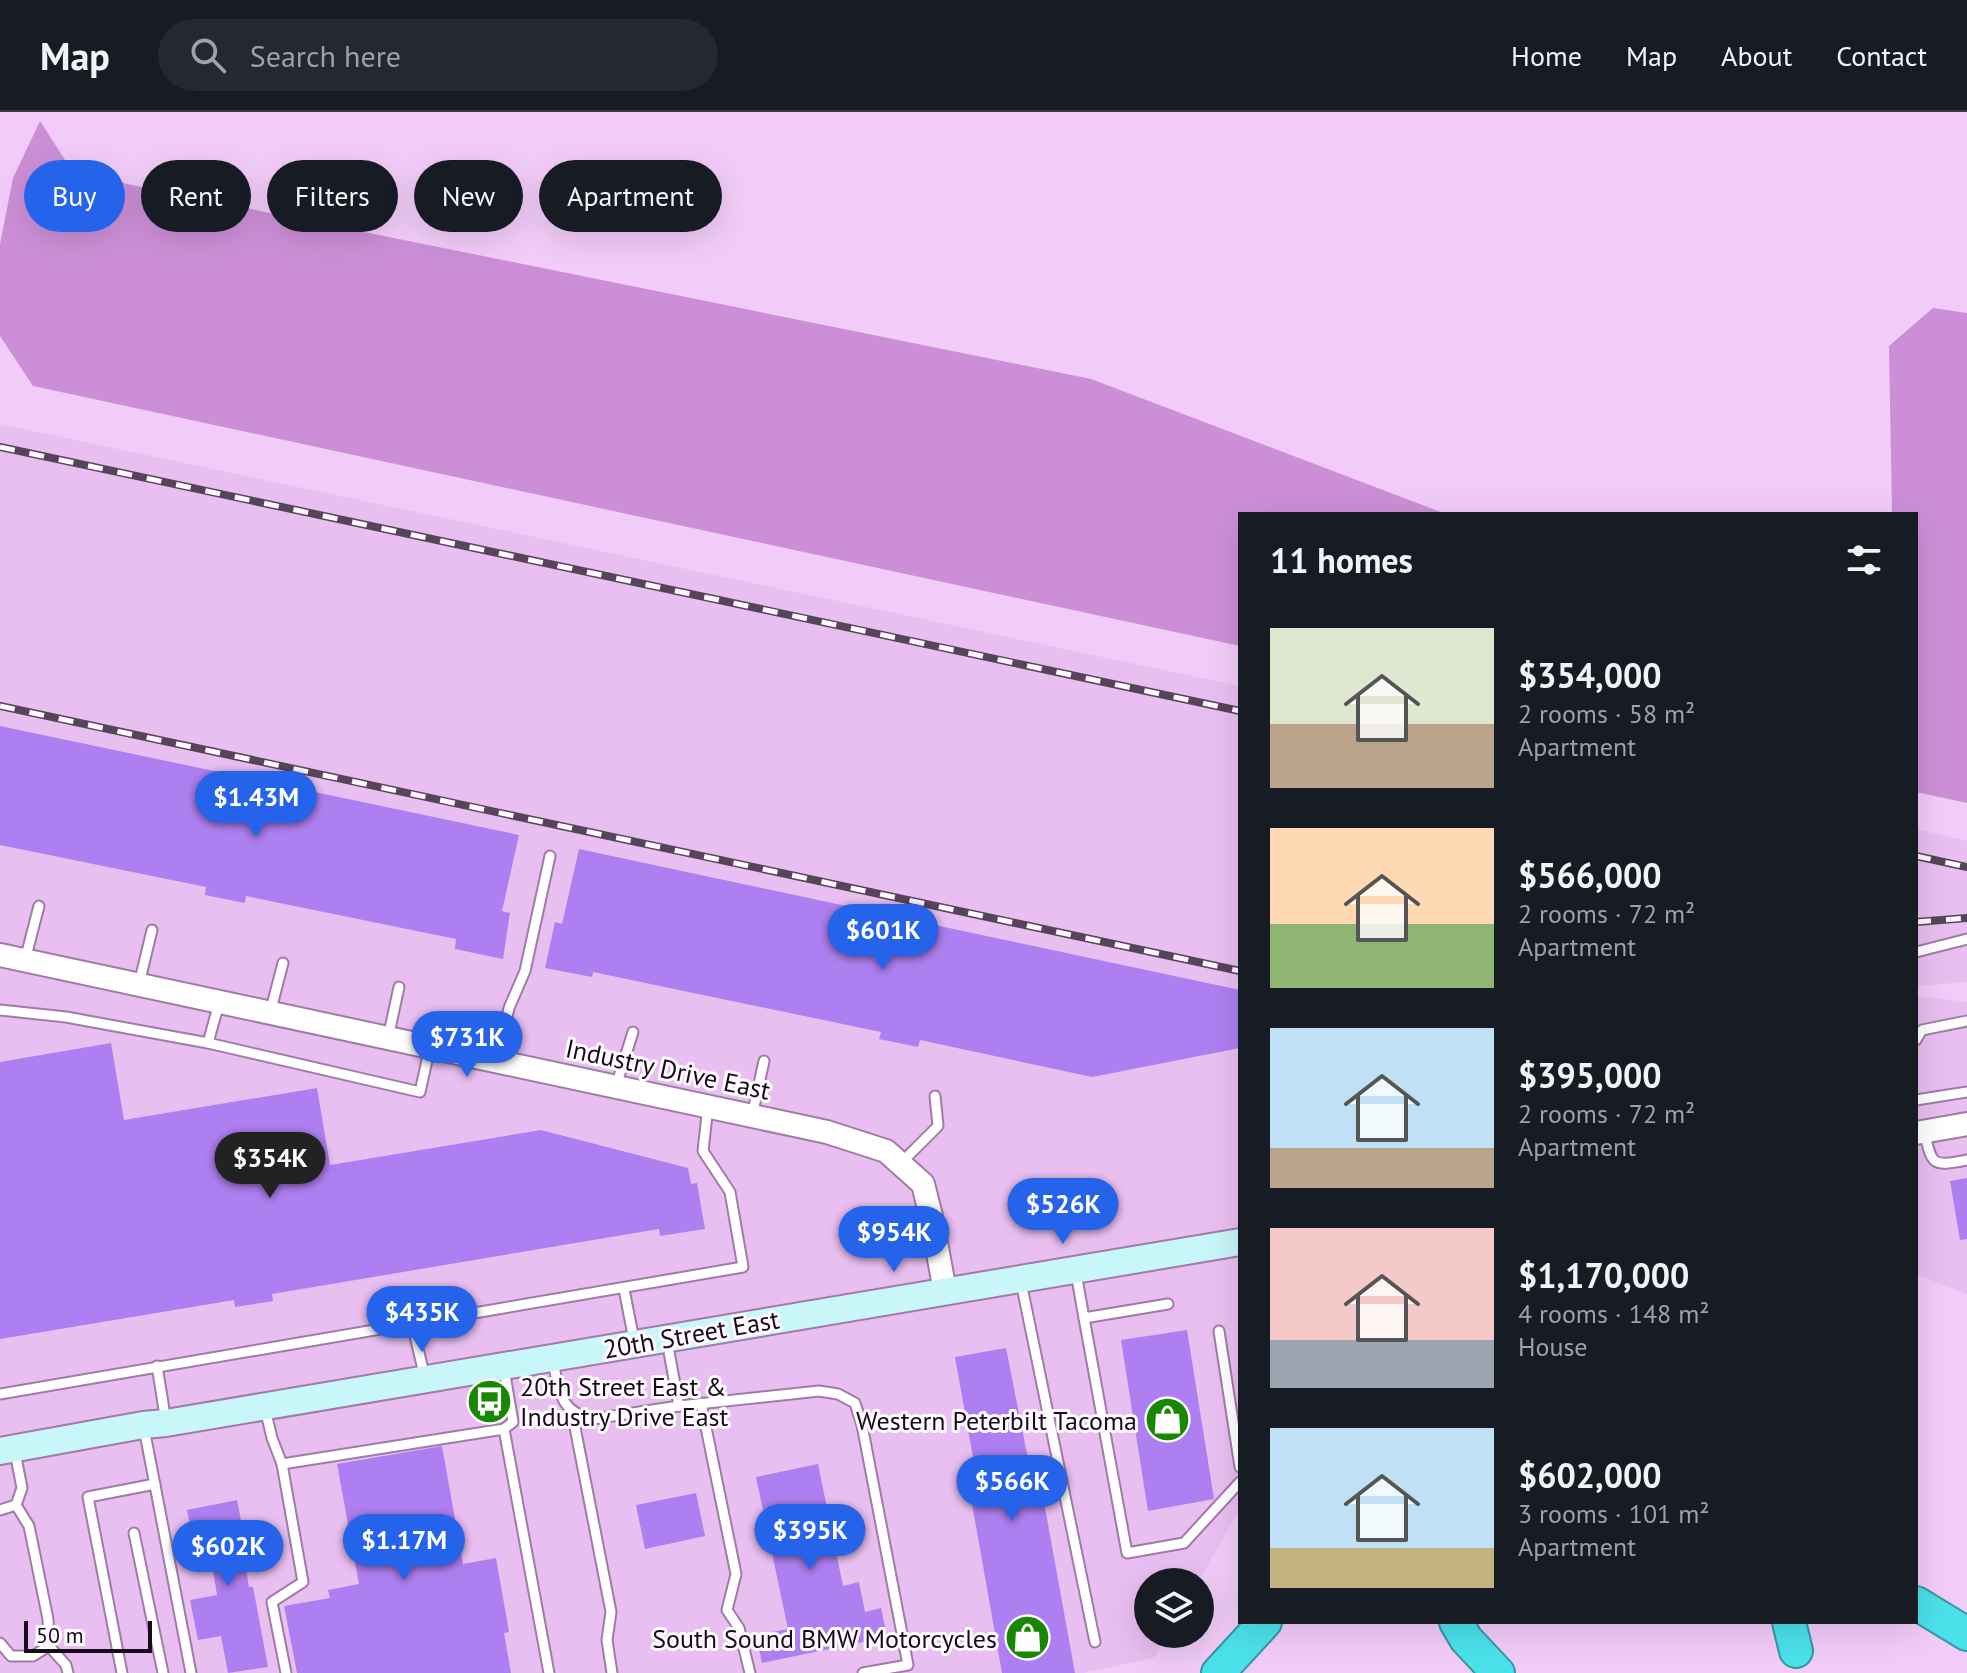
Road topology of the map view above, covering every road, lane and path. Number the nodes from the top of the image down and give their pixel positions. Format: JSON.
{"nodes":[{"id":1,"x":550,"y":856,"type":"dead end"},
{"id":2,"x":39,"y":906,"type":"dead end"},
{"id":3,"x":152,"y":930,"type":"dead end"},
{"id":4,"x":1967,"y":939,"type":"edge"},
{"id":5,"x":1918,"y":951,"type":"edge"},
{"id":6,"x":0,"y":955,"type":"edge"},
{"id":7,"x":25,"y":960,"type":"junction"},
{"id":8,"x":283,"y":963,"type":"dead end"},
{"id":9,"x":139,"y":984,"type":"junction"},
{"id":10,"x":399,"y":987,"type":"dead end"},
{"id":11,"x":219,"y":1001,"type":"junction"},
{"id":12,"x":0,"y":1010,"type":"edge"},
{"id":13,"x":270,"y":1013,"type":"junction"},
{"id":14,"x":1967,"y":1021,"type":"edge"},
{"id":15,"x":633,"y":1032,"type":"dead end"},
{"id":16,"x":1918,"y":1037,"type":"edge"},
{"id":17,"x":388,"y":1038,"type":"junction"},
{"id":18,"x":208,"y":1043,"type":"junction"},
{"id":19,"x":430,"y":1047,"type":"junction"},
{"id":20,"x":764,"y":1061,"type":"dead end"},
{"id":21,"x":497,"y":1062,"type":"junction"},
{"id":22,"x":615,"y":1087,"type":"junction"},
{"id":23,"x":1967,"y":1092,"type":"edge"},
{"id":24,"x":935,"y":1096,"type":"dead end"},
{"id":25,"x":1918,"y":1100,"type":"edge"},
{"id":26,"x":708,"y":1106,"type":"junction"},
{"id":27,"x":752,"y":1116,"type":"junction"},
{"id":28,"x":1967,"y":1124,"type":"edge"},
{"id":29,"x":1920,"y":1132,"type":"edge"},
{"id":30,"x":1967,"y":1160,"type":"edge"},
{"id":31,"x":901,"y":1163,"type":"junction"},
{"id":32,"x":1238,"y":1242,"type":"edge"},
{"id":33,"x":1075,"y":1270,"type":"junction"},
{"id":34,"x":1021,"y":1279,"type":"junction"},
{"id":35,"x":624,"y":1289,"type":"junction"},
{"id":36,"x":945,"y":1291,"type":"junction"},
{"id":37,"x":1168,"y":1304,"type":"dead end"},
{"id":38,"x":1084,"y":1318,"type":"junction"},
{"id":39,"x":412,"y":1323,"type":"junction"},
{"id":40,"x":1219,"y":1331,"type":"dead end"},
{"id":41,"x":666,"y":1338,"type":"junction"},
{"id":42,"x":634,"y":1344,"type":"junction"},
{"id":43,"x":552,"y":1358,"type":"junction"},
{"id":44,"x":157,"y":1366,"type":"junction"},
{"id":45,"x":503,"y":1366,"type":"junction"},
{"id":46,"x":425,"y":1379,"type":"junction"},
{"id":47,"x":0,"y":1394,"type":"edge"},
{"id":48,"x":701,"y":1403,"type":"junction"},
{"id":49,"x":265,"y":1406,"type":"junction"},
{"id":50,"x":679,"y":1406,"type":"junction"},
{"id":51,"x":572,"y":1412,"type":"junction"},
{"id":52,"x":154,"y":1424,"type":"junction"},
{"id":53,"x":504,"y":1429,"type":"junction"},
{"id":54,"x":7,"y":1450,"type":"edge"},
{"id":55,"x":1238,"y":1454,"type":"edge"},
{"id":56,"x":282,"y":1464,"type":"junction"},
{"id":57,"x":155,"y":1484,"type":"junction"},
{"id":58,"x":1238,"y":1484,"type":"edge"},
{"id":59,"x":16,"y":1505,"type":"junction"},
{"id":60,"x":0,"y":1510,"type":"edge"},
{"id":61,"x":134,"y":1533,"type":"dead end"},
{"id":62,"x":1918,"y":1604,"type":"edge"},
{"id":63,"x":1263,"y":1624,"type":"edge"},
{"id":64,"x":1457,"y":1624,"type":"edge"},
{"id":65,"x":1967,"y":1634,"type":"edge"},
{"id":66,"x":1095,"y":1642,"type":"dead end"},
{"id":67,"x":0,"y":1643,"type":"edge"},
{"id":68,"x":49,"y":1646,"type":"junction"},
{"id":69,"x":68,"y":1673,"type":"edge"},
{"id":70,"x":122,"y":1673,"type":"edge"},
{"id":71,"x":163,"y":1673,"type":"edge"},
{"id":72,"x":191,"y":1673,"type":"edge"},
{"id":73,"x":286,"y":1673,"type":"edge"},
{"id":74,"x":549,"y":1673,"type":"edge"},
{"id":75,"x":612,"y":1673,"type":"edge"},
{"id":76,"x":750,"y":1673,"type":"edge"},
{"id":77,"x":863,"y":1673,"type":"edge"},
{"id":78,"x":1218,"y":1673,"type":"edge"},
{"id":79,"x":1498,"y":1673,"type":"edge"}],
"edges":[{"from":1,"to":21,"type":"lane"},
{"from":2,"to":7,"type":"lane"},
{"from":3,"to":9,"type":"lane"},
{"from":4,"to":5,"type":"lane"},
{"from":6,"to":7,"type":"street","name":"Industry Drive East"},
{"from":7,"to":9,"type":"street","name":"Industry Drive East"},
{"from":8,"to":13,"type":"lane"},
{"from":9,"to":11,"type":"street","name":"Industry Drive East"},
{"from":10,"to":17,"type":"lane"},
{"from":11,"to":13,"type":"street","name":"Industry Drive East"},
{"from":11,"to":18,"type":"lane"},
{"from":12,"to":18,"type":"lane"},
{"from":13,"to":17,"type":"street","name":"Industry Drive East"},
{"from":14,"to":16,"type":"lane"},
{"from":15,"to":22,"type":"lane"},
{"from":17,"to":19,"type":"street","name":"Industry Drive East"},
{"from":18,"to":19,"type":"lane"},
{"from":19,"to":21,"type":"street","name":"Industry Drive East"},
{"from":20,"to":27,"type":"lane"},
{"from":21,"to":22,"type":"street","name":"Industry Drive East"},
{"from":22,"to":26,"type":"street","name":"Industry Drive East"},
{"from":23,"to":25,"type":"lane"},
{"from":24,"to":31,"type":"lane"},
{"from":26,"to":27,"type":"street","name":"Industry Drive East"},
{"from":26,"to":35,"type":"lane"},
{"from":27,"to":31,"type":"street","name":"Industry Drive East"},
{"from":28,"to":29,"type":"street"},
{"from":29,"to":30,"type":"lane"},
{"from":31,"to":36,"type":"street","name":"Industry Drive East"},
{"from":32,"to":33,"type":"main road","name":"20th Street East"},
{"from":33,"to":34,"type":"main road","name":"20th Street East"},
{"from":33,"to":38,"type":"lane"},
{"from":34,"to":36,"type":"main road","name":"20th Street East"},
{"from":34,"to":66,"type":"lane"},
{"from":35,"to":39,"type":"lane"},
{"from":35,"to":42,"type":"lane"},
{"from":36,"to":41,"type":"main road","name":"20th Street East"},
{"from":37,"to":38,"type":"lane"},
{"from":38,"to":58,"type":"lane"},
{"from":39,"to":44,"type":"lane"},
{"from":39,"to":46,"type":"lane"},
{"from":40,"to":55,"type":"lane"},
{"from":41,"to":42,"type":"main road","name":"20th Street East"},
{"from":41,"to":50,"type":"lane"},
{"from":42,"to":43,"type":"main road","name":"20th Street East"},
{"from":43,"to":45,"type":"main road","name":"20th Street East"},
{"from":43,"to":51,"type":"lane"},
{"from":44,"to":47,"type":"lane"},
{"from":44,"to":52,"type":"lane"},
{"from":45,"to":46,"type":"main road","name":"20th Street East"},
{"from":45,"to":53,"type":"lane"},
{"from":46,"to":49,"type":"main road","name":"20th Street East"},
{"from":48,"to":50,"type":"lane"},
{"from":48,"to":76,"type":"lane"},
{"from":48,"to":77,"type":"lane"},
{"from":49,"to":52,"type":"main road","name":"20th Street East"},
{"from":49,"to":56,"type":"lane"},
{"from":50,"to":51,"type":"lane"},
{"from":51,"to":75,"type":"lane"},
{"from":52,"to":54,"type":"main road","name":"20th Street East"},
{"from":52,"to":57,"type":"lane"},
{"from":53,"to":56,"type":"lane"},
{"from":53,"to":74,"type":"lane"},
{"from":54,"to":59,"type":"lane"},
{"from":56,"to":73,"type":"lane"},
{"from":57,"to":70,"type":"lane"},
{"from":57,"to":72,"type":"lane"},
{"from":59,"to":60,"type":"lane"},
{"from":59,"to":68,"type":"lane"},
{"from":61,"to":71,"type":"lane"},
{"from":62,"to":65,"type":"highway"},
{"from":63,"to":78,"type":"highway"},
{"from":64,"to":79,"type":"highway"},
{"from":67,"to":68,"type":"lane"},
{"from":68,"to":69,"type":"lane"}]}
